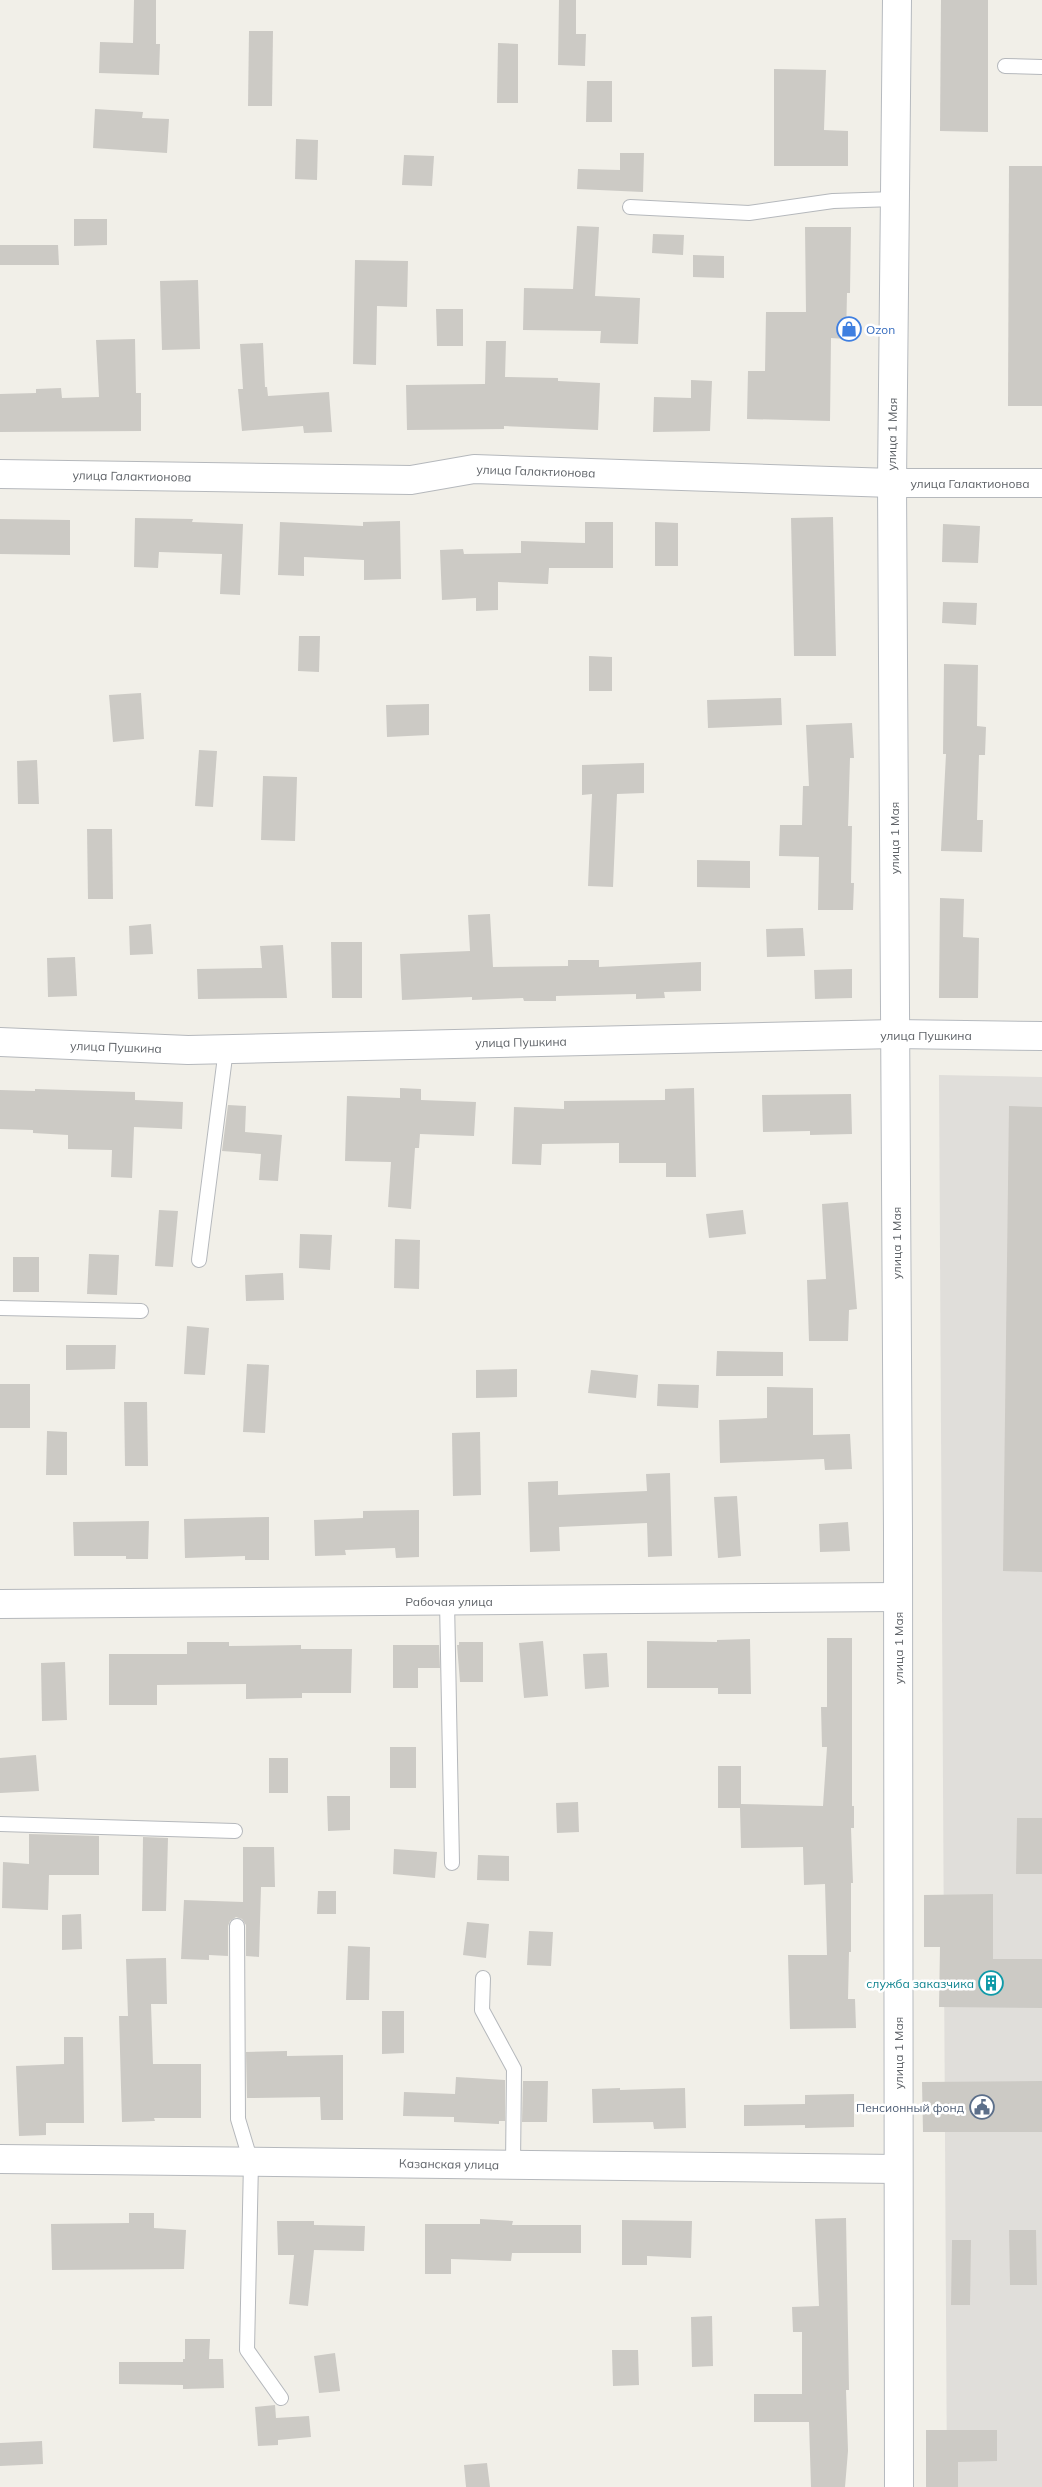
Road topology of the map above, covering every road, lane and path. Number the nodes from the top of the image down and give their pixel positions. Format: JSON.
{"nodes":[{"id":1,"x":898,"y":0,"type":"edge"},
{"id":2,"x":1005,"y":66,"type":"dead end"},
{"id":3,"x":1042,"y":66,"type":"edge"},
{"id":4,"x":895,"y":199,"type":"junction"},
{"id":5,"x":630,"y":207,"type":"dead end"},
{"id":6,"x":0,"y":474,"type":"edge"},
{"id":7,"x":892,"y":483,"type":"junction"},
{"id":8,"x":1042,"y":483,"type":"edge"},
{"id":9,"x":895,"y":1034,"type":"junction"},
{"id":10,"x":1042,"y":1036,"type":"edge"},
{"id":11,"x":0,"y":1042,"type":"edge"},
{"id":12,"x":226,"y":1049,"type":"junction"},
{"id":13,"x":199,"y":1260,"type":"dead end"},
{"id":14,"x":0,"y":1308,"type":"edge"},
{"id":15,"x":140,"y":1311,"type":"dead end"},
{"id":16,"x":898,"y":1597,"type":"junction"},
{"id":17,"x":447,"y":1601,"type":"junction"},
{"id":18,"x":0,"y":1604,"type":"edge"},
{"id":19,"x":0,"y":1824,"type":"edge"},
{"id":20,"x":235,"y":1831,"type":"dead end"},
{"id":21,"x":452,"y":1863,"type":"dead end"},
{"id":22,"x":237,"y":1926,"type":"dead end"},
{"id":23,"x":483,"y":1978,"type":"dead end"},
{"id":24,"x":0,"y":2159,"type":"edge"},
{"id":25,"x":251,"y":2162,"type":"junction"},
{"id":26,"x":513,"y":2165,"type":"junction"},
{"id":27,"x":898,"y":2169,"type":"junction"},
{"id":28,"x":281,"y":2398,"type":"dead end"},
{"id":29,"x":899,"y":2487,"type":"edge"}],
"edges":[{"from":1,"to":4,"type":"street","name":"улица 1 Мая"},
{"from":2,"to":3,"type":"lane"},
{"from":4,"to":5,"type":"lane"},
{"from":4,"to":7,"type":"street","name":"улица 1 Мая"},
{"from":6,"to":7,"type":"street","name":"улица Галактионова"},
{"from":7,"to":8,"type":"street","name":"улица Галактионова"},
{"from":7,"to":9,"type":"street","name":"улица 1 Мая"},
{"from":9,"to":10,"type":"street","name":"улица Пушкина"},
{"from":9,"to":12,"type":"street","name":"улица Пушкина"},
{"from":9,"to":16,"type":"street","name":"улица 1 Мая"},
{"from":11,"to":12,"type":"street","name":"улица Пушкина"},
{"from":12,"to":13,"type":"lane"},
{"from":14,"to":15,"type":"lane"},
{"from":16,"to":17,"type":"street","name":"Рабочая улица"},
{"from":16,"to":27,"type":"street","name":"улица 1 Мая"},
{"from":17,"to":18,"type":"street","name":"Рабочая улица"},
{"from":17,"to":21,"type":"lane"},
{"from":19,"to":20,"type":"lane"},
{"from":22,"to":25,"type":"lane"},
{"from":23,"to":26,"type":"lane"},
{"from":24,"to":25,"type":"street","name":"Казанская улица"},
{"from":25,"to":26,"type":"street","name":"Казанская улица"},
{"from":25,"to":28,"type":"lane"},
{"from":26,"to":27,"type":"street","name":"Казанская улица"},
{"from":27,"to":29,"type":"street","name":"улица 1 Мая"}]}
